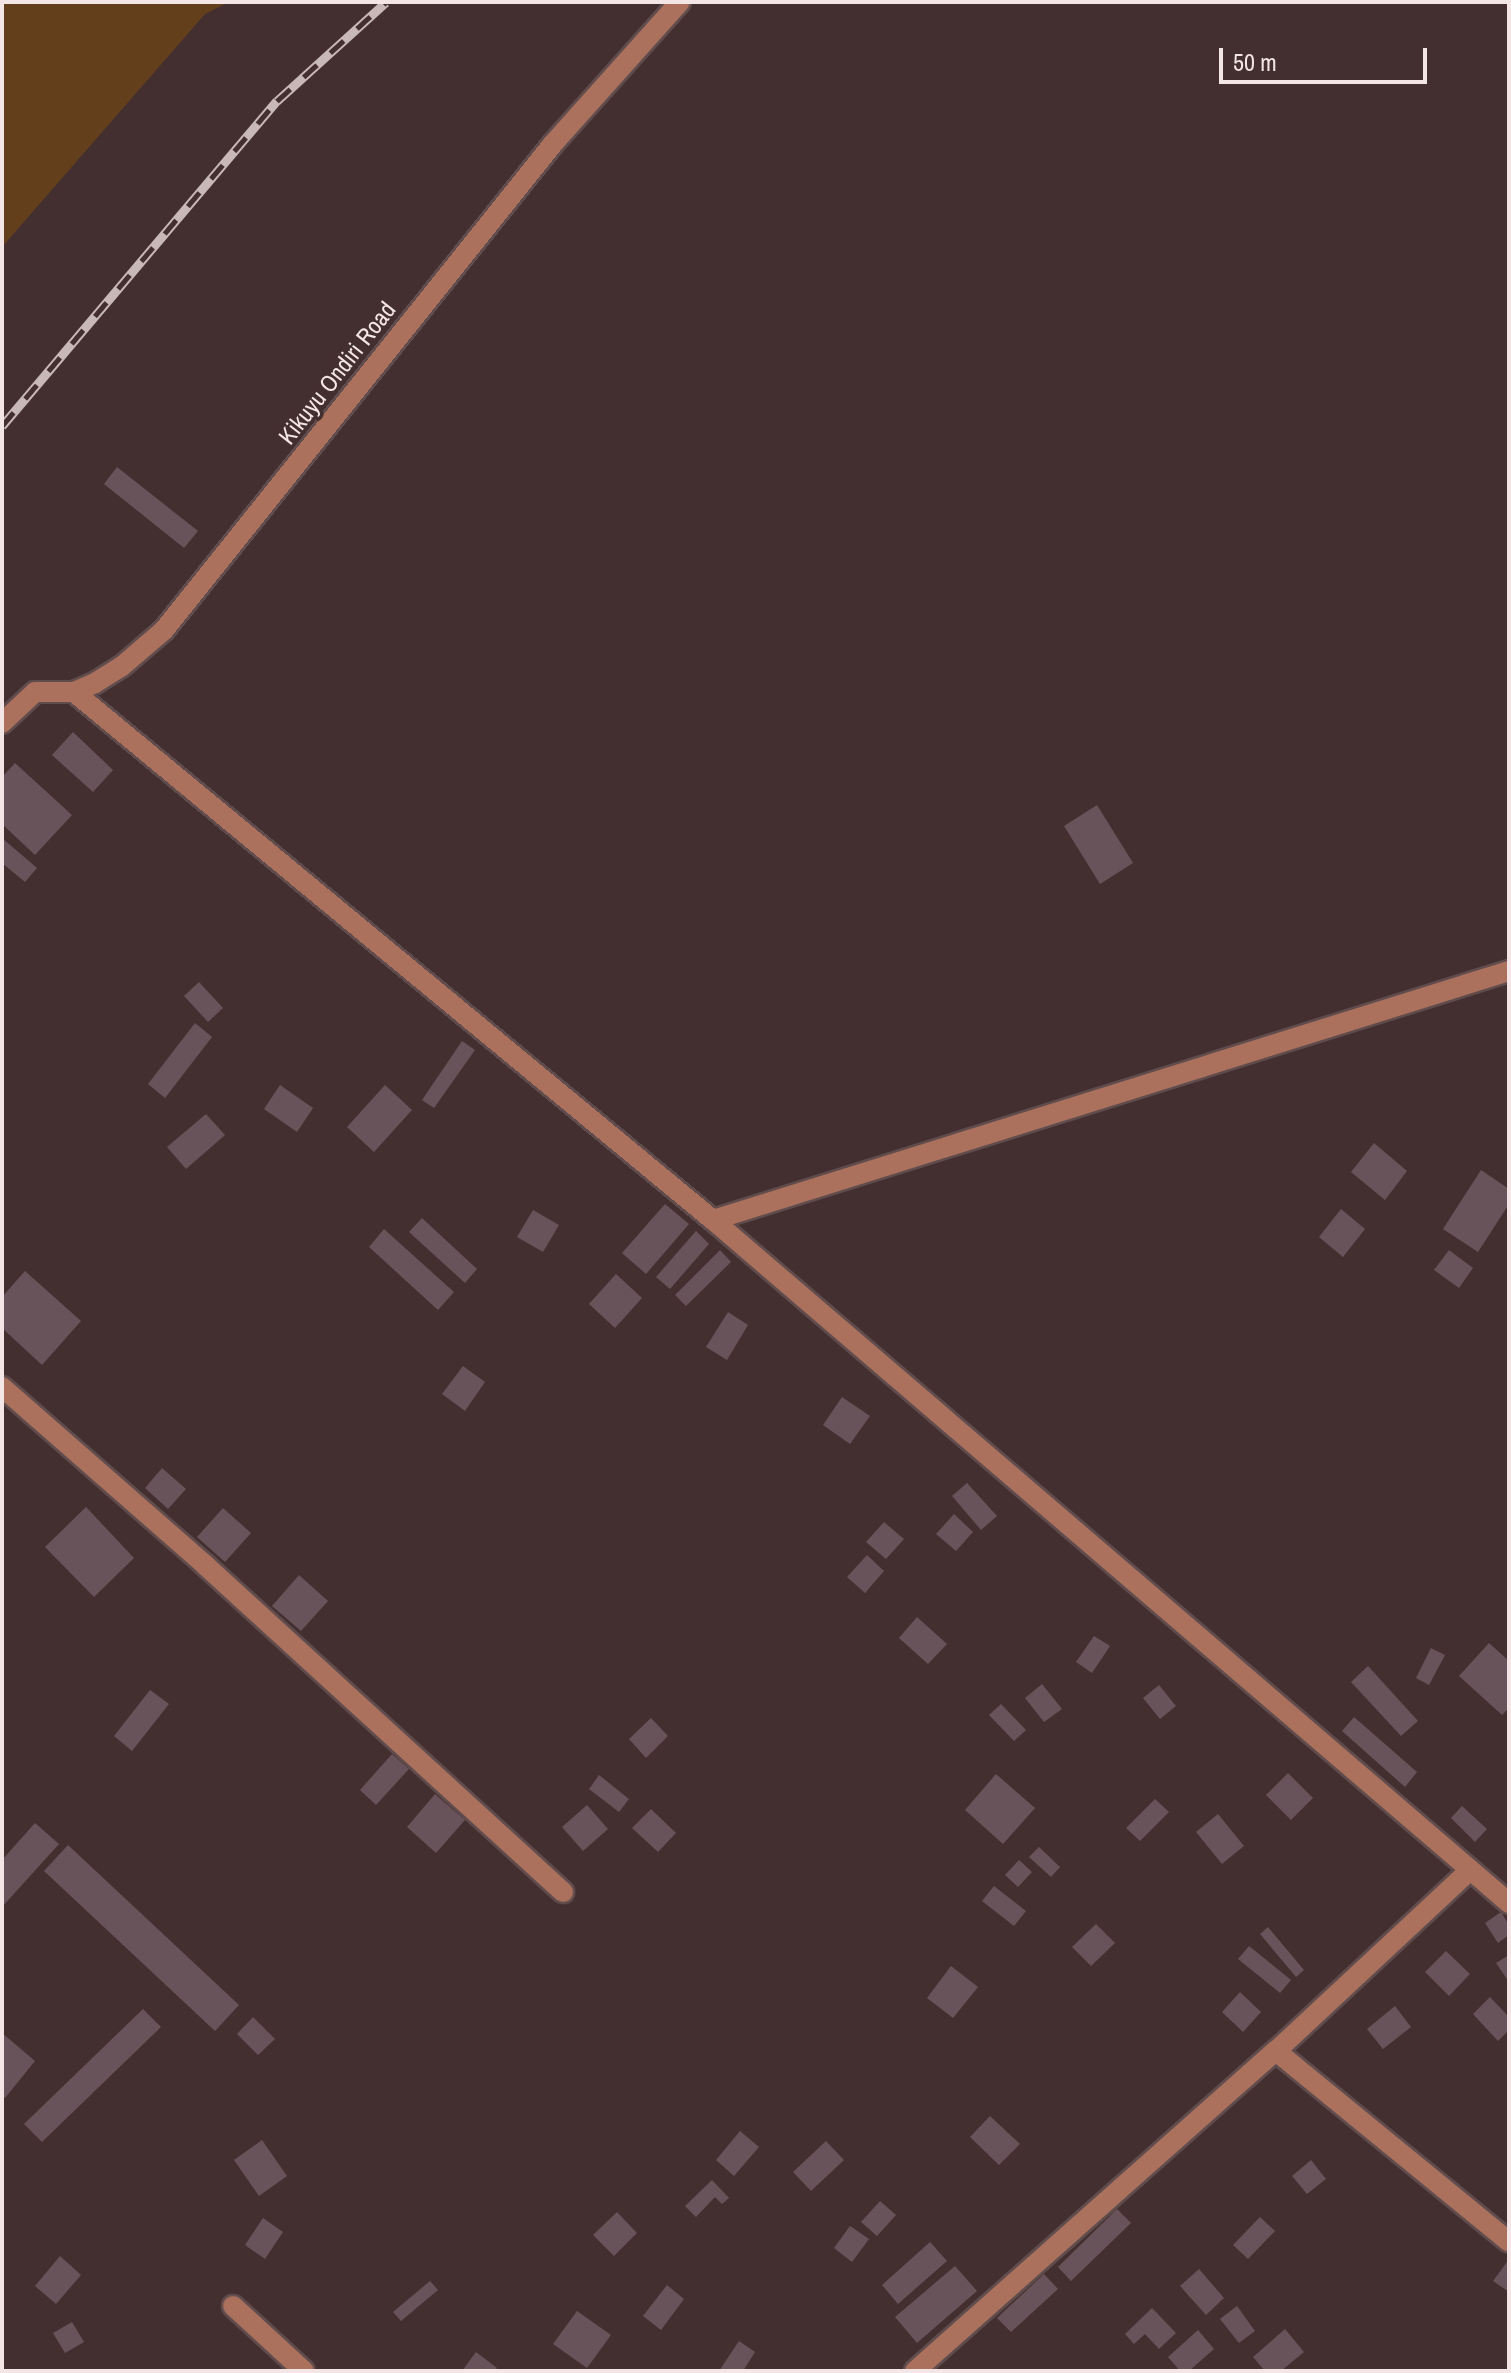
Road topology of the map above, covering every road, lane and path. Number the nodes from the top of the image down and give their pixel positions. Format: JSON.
{"nodes":[{"id":1,"x":680,"y":2,"type":"edge"},
{"id":2,"x":74,"y":692,"type":"junction"},
{"id":3,"x":2,"y":723,"type":"edge"},
{"id":4,"x":1509,"y":971,"type":"edge"},
{"id":5,"x":713,"y":1220,"type":"junction"},
{"id":6,"x":2,"y":1387,"type":"edge"},
{"id":7,"x":1470,"y":1870,"type":"junction"},
{"id":8,"x":563,"y":1892,"type":"dead end"},
{"id":9,"x":1509,"y":1903,"type":"edge"},
{"id":10,"x":1276,"y":2051,"type":"junction"},
{"id":11,"x":1509,"y":2242,"type":"edge"},
{"id":12,"x":233,"y":2306,"type":"dead end"},
{"id":13,"x":304,"y":2371,"type":"edge"},
{"id":14,"x":915,"y":2371,"type":"edge"}],
"edges":[{"from":1,"to":2,"type":"street","name":"Kikuyu Ondiri Road"},
{"from":2,"to":3,"type":"street","name":"Kikuyu Ondiri Road"},
{"from":2,"to":5,"type":"street"},
{"from":4,"to":5,"type":"street"},
{"from":5,"to":7,"type":"street"},
{"from":6,"to":8,"type":"street"},
{"from":7,"to":9,"type":"street"},
{"from":7,"to":10,"type":"street"},
{"from":10,"to":11,"type":"street"},
{"from":10,"to":14,"type":"street"},
{"from":12,"to":13,"type":"street"}]}
